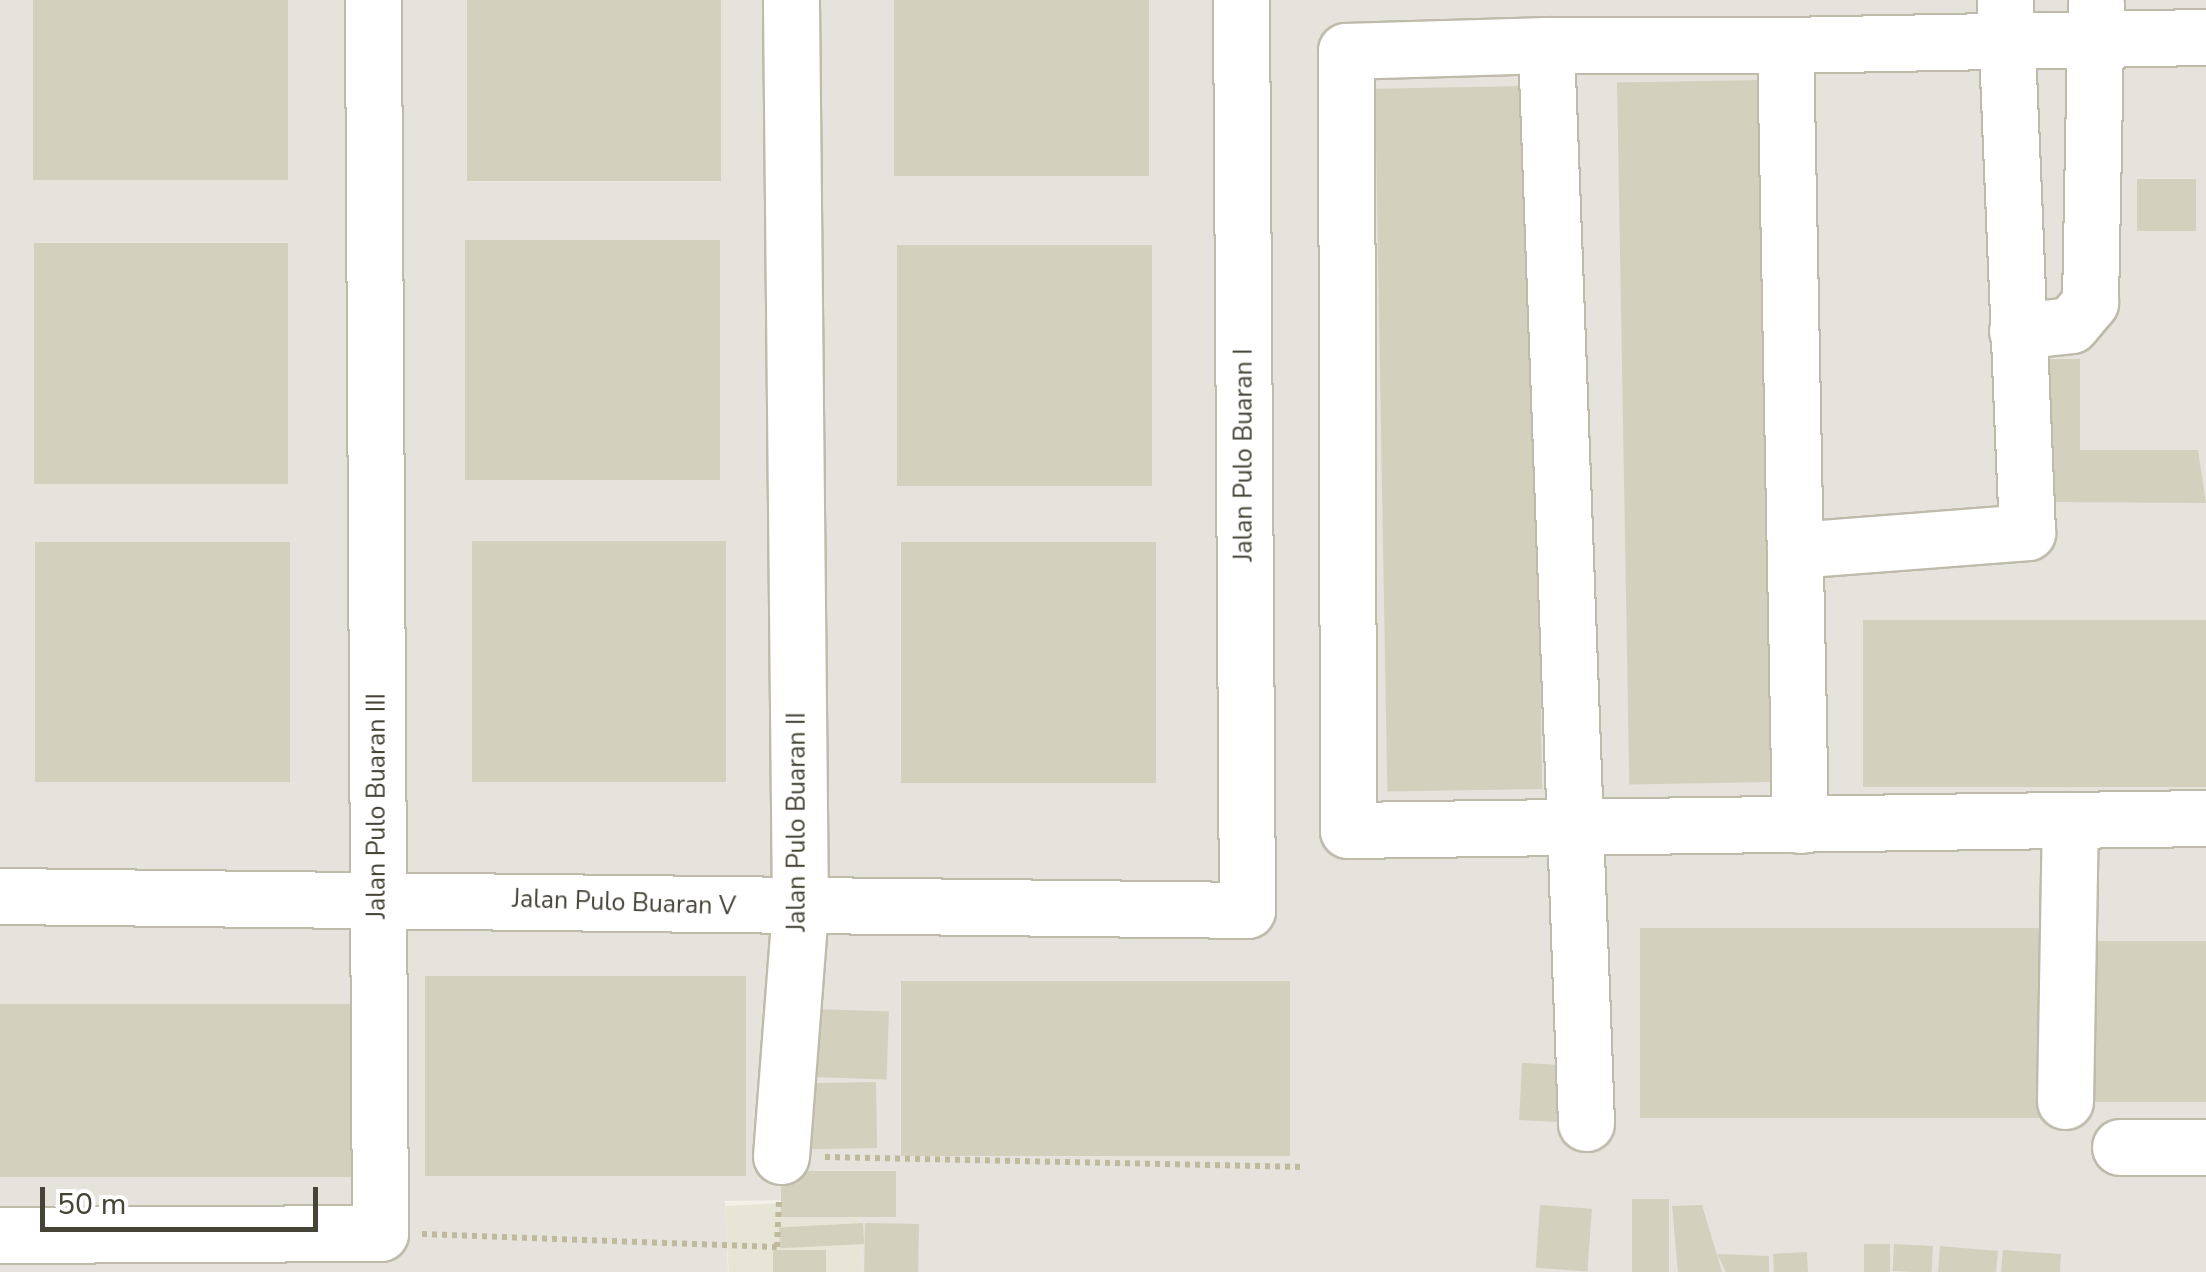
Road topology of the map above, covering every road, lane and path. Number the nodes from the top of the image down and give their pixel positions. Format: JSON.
{"nodes":[{"id":1,"x":372,"y":0,"type":"edge"},
{"id":2,"x":791,"y":0,"type":"edge"},
{"id":3,"x":1241,"y":0,"type":"edge"},
{"id":4,"x":2096,"y":18,"type":"edge"},
{"id":5,"x":2005,"y":21,"type":"edge"},
{"id":6,"x":2206,"y":37,"type":"edge"},
{"id":7,"x":1546,"y":45,"type":"junction"},
{"id":8,"x":1785,"y":45,"type":"junction"},
{"id":9,"x":2018,"y":330,"type":"junction"},
{"id":10,"x":1795,"y":550,"type":"junction"},
{"id":11,"x":2206,"y":818,"type":"edge"},
{"id":12,"x":2070,"y":820,"type":"junction"},
{"id":13,"x":1800,"y":825,"type":"junction"},
{"id":14,"x":1580,"y":828,"type":"junction"},
{"id":15,"x":0,"y":896,"type":"edge"},
{"id":16,"x":800,"y":908,"type":"junction"},
{"id":17,"x":1247,"y":910,"type":"joint"},
{"id":18,"x":378,"y":914,"type":"junction"},
{"id":19,"x":2065,"y":1100,"type":"dead end"},
{"id":20,"x":1586,"y":1122,"type":"dead end"},
{"id":21,"x":2120,"y":1148,"type":"dead end"},
{"id":22,"x":2206,"y":1148,"type":"edge"},
{"id":23,"x":781,"y":1156,"type":"junction"},
{"id":24,"x":1304,"y":1167,"type":"dead end"},
{"id":25,"x":0,"y":1235,"type":"edge"},
{"id":26,"x":379,"y":1252,"type":"edge"}],
"edges":[{"from":1,"to":18,"type":"street","name":"Jalan Pulo Buaran III"},
{"from":2,"to":16,"type":"street","name":"Jalan Pulo Buaran II"},
{"from":3,"to":17,"type":"street","name":"Jalan Pulo Buaran I"},
{"from":4,"to":5,"type":"street"},
{"from":4,"to":6,"type":"street"},
{"from":4,"to":9,"type":"street"},
{"from":5,"to":8,"type":"street"},
{"from":5,"to":9,"type":"street"},
{"from":7,"to":8,"type":"street"},
{"from":7,"to":14,"type":"street"},
{"from":7,"to":14,"type":"street"},
{"from":8,"to":10,"type":"street"},
{"from":9,"to":10,"type":"street"},
{"from":10,"to":13,"type":"street"},
{"from":11,"to":12,"type":"street"},
{"from":12,"to":13,"type":"street"},
{"from":12,"to":19,"type":"street"},
{"from":13,"to":14,"type":"street"},
{"from":14,"to":20,"type":"street"},
{"from":15,"to":18,"type":"street","name":"Jalan Pulo Buaran V"},
{"from":16,"to":17,"type":"street","name":"Jalan Pulo Buaran V"},
{"from":16,"to":18,"type":"street","name":"Jalan Pulo Buaran V"},
{"from":16,"to":23,"type":"street","name":"Jalan Pulo Buaran II"},
{"from":18,"to":26,"type":"street","name":"Jalan Pulo Buaran III"},
{"from":21,"to":22,"type":"street"},
{"from":23,"to":24,"type":"path"},
{"from":23,"to":26,"type":"path"},
{"from":25,"to":26,"type":"street"}]}
